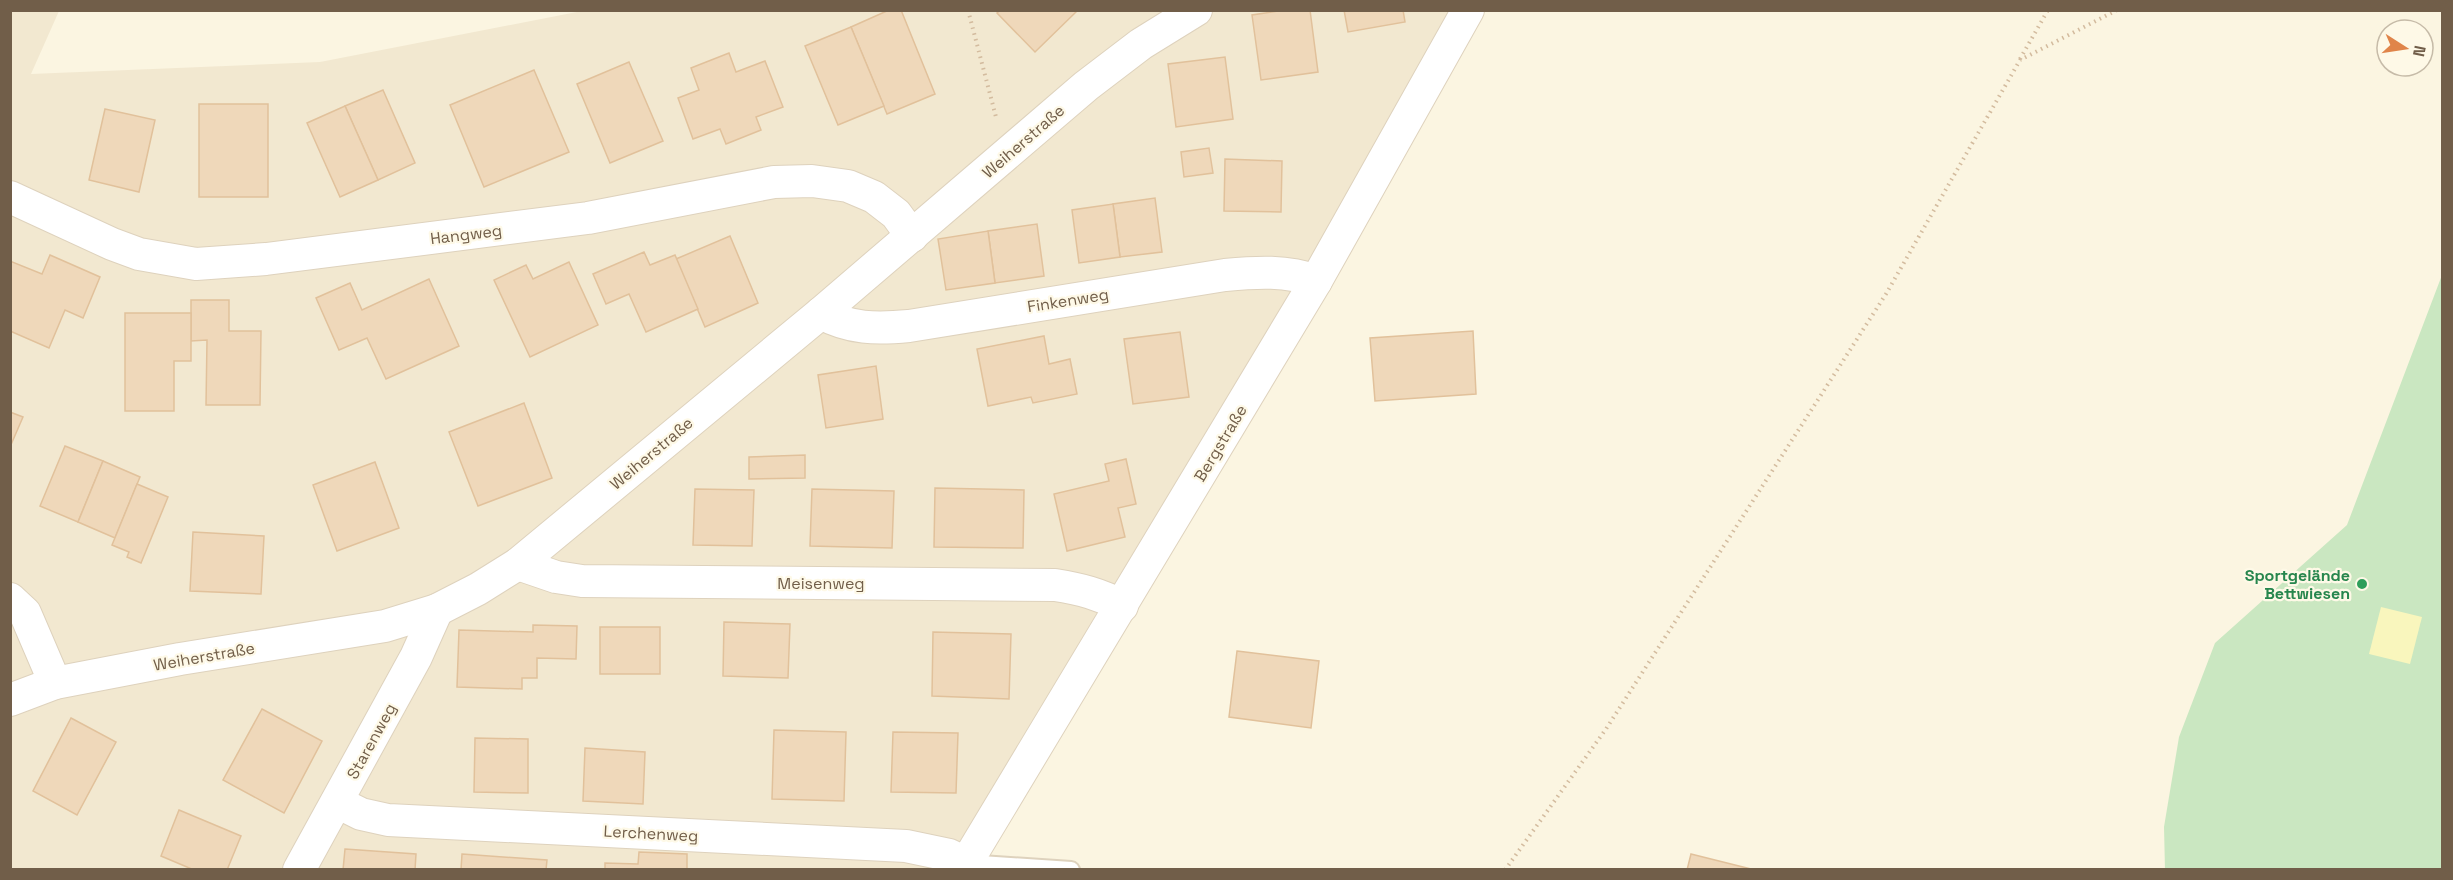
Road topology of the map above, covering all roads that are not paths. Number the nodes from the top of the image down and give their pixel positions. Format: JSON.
{"nodes":[{"id":1,"x":1196,"y":10,"type":"edge"},
{"id":2,"x":1468,"y":10,"type":"edge"},
{"id":3,"x":10,"y":197,"type":"edge"},
{"id":4,"x":912,"y":236,"type":"junction"},
{"id":5,"x":1316,"y":281,"type":"junction"},
{"id":6,"x":821,"y":313,"type":"junction"},
{"id":7,"x":518,"y":564,"type":"junction"},
{"id":8,"x":10,"y":599,"type":"edge"},
{"id":9,"x":1122,"y":606,"type":"junction"},
{"id":10,"x":437,"y":610,"type":"junction"},
{"id":11,"x":55,"y":683,"type":"junction"},
{"id":12,"x":10,"y":700,"type":"edge"},
{"id":13,"x":337,"y":802,"type":"junction"},
{"id":14,"x":964,"y":866,"type":"edge"},
{"id":15,"x":299,"y":870,"type":"edge"},
{"id":16,"x":1071,"y":870,"type":"edge"}],
"edges":[{"from":1,"to":4,"type":"street","name":"Weiherstraße"},
{"from":2,"to":5,"type":"street","name":"Bergstraße"},
{"from":3,"to":4,"type":"street","name":"Hangweg"},
{"from":4,"to":6,"type":"street","name":"Weiherstraße"},
{"from":5,"to":6,"type":"street","name":"Finkenweg"},
{"from":5,"to":9,"type":"street","name":"Bergstraße"},
{"from":6,"to":7,"type":"street","name":"Weiherstraße"},
{"from":7,"to":9,"type":"street","name":"Meisenweg"},
{"from":7,"to":10,"type":"street","name":"Weiherstraße"},
{"from":8,"to":11,"type":"street"},
{"from":9,"to":14,"type":"street","name":"Bergstraße"},
{"from":10,"to":11,"type":"street","name":"Weiherstraße"},
{"from":10,"to":13,"type":"street","name":"Starenweg"},
{"from":11,"to":12,"type":"street","name":"Weiherstraße"},
{"from":13,"to":14,"type":"street","name":"Lerchenweg"},
{"from":13,"to":15,"type":"street","name":"Starenweg"},
{"from":14,"to":16,"type":"lane"}]}
